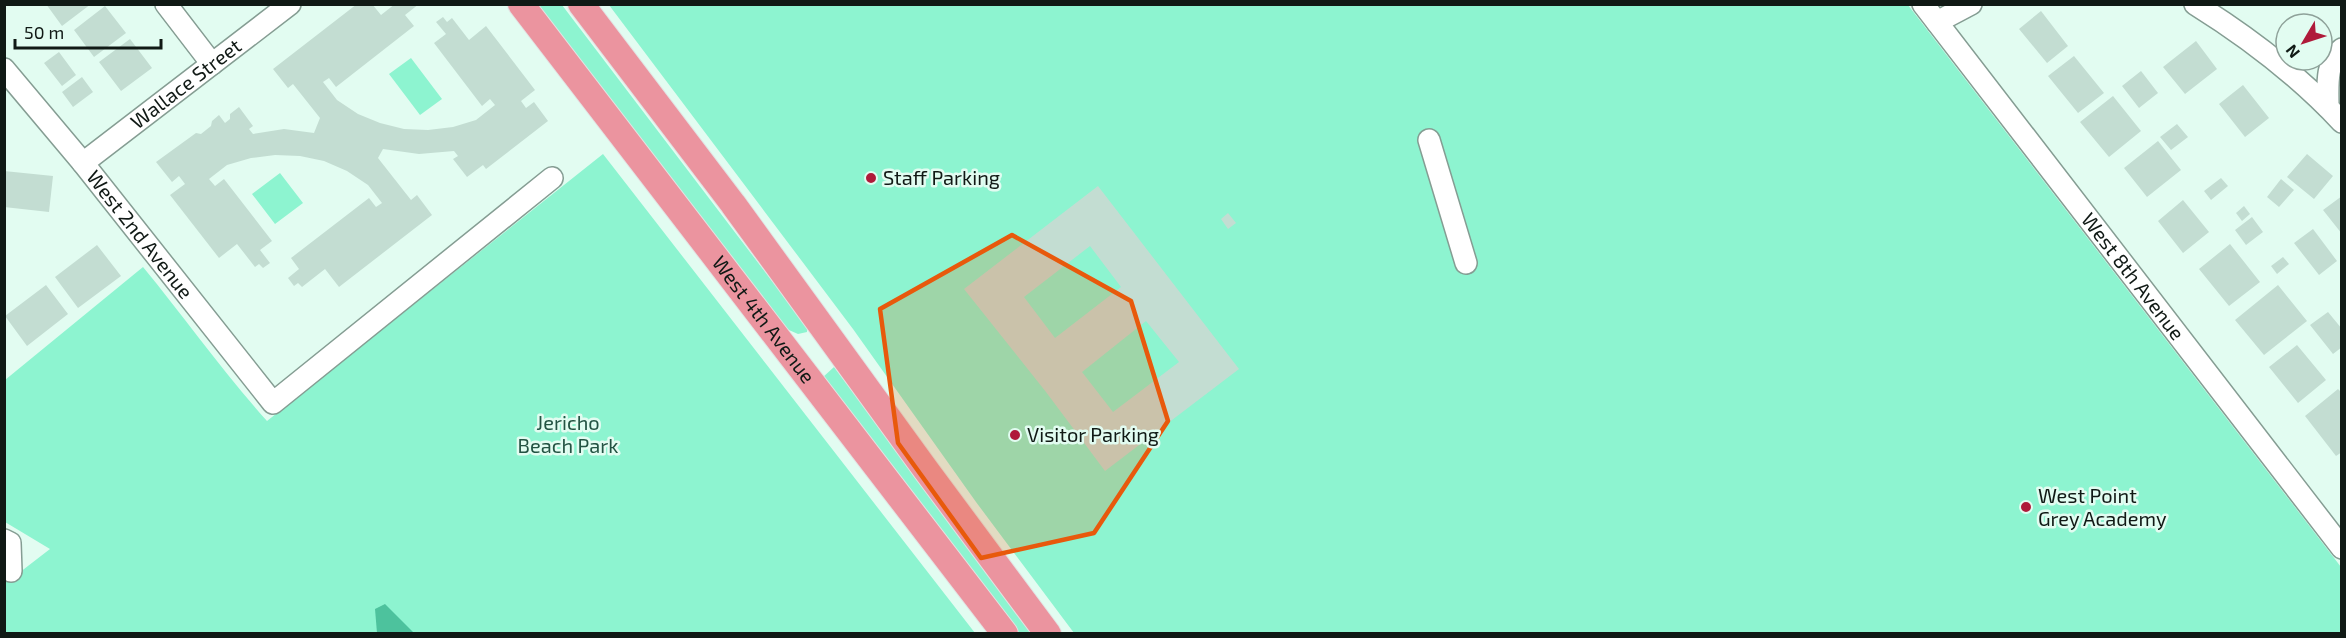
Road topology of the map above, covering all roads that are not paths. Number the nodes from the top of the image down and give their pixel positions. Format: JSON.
{"nodes":[{"id":1,"x":166,"y":4,"type":"edge"},
{"id":2,"x":290,"y":4,"type":"edge"},
{"id":3,"x":521,"y":4,"type":"edge"},
{"id":4,"x":581,"y":4,"type":"edge"},
{"id":5,"x":1923,"y":4,"type":"edge"},
{"id":6,"x":1971,"y":4,"type":"edge"},
{"id":7,"x":2195,"y":4,"type":"edge"},
{"id":8,"x":1937,"y":22,"type":"junction"},
{"id":9,"x":2274,"y":53,"type":"edge"},
{"id":10,"x":212,"y":64,"type":"junction"},
{"id":11,"x":4,"y":69,"type":"edge"},
{"id":12,"x":2293,"y":72,"type":"edge"},
{"id":13,"x":2330,"y":72,"type":"edge"},
{"id":14,"x":2335,"y":115,"type":"edge"},
{"id":15,"x":1429,"y":140,"type":"dead end"},
{"id":16,"x":83,"y":163,"type":"junction"},
{"id":17,"x":552,"y":178,"type":"dead end"},
{"id":18,"x":1466,"y":263,"type":"dead end"},
{"id":19,"x":4,"y":540,"type":"edge"},
{"id":20,"x":2342,"y":548,"type":"edge"},
{"id":21,"x":11,"y":571,"type":"dead end"},
{"id":22,"x":1005,"y":633,"type":"edge"},
{"id":23,"x":1048,"y":633,"type":"edge"}],
"edges":[{"from":1,"to":10,"type":"street"},
{"from":2,"to":10,"type":"street","name":"Wallace Street"},
{"from":3,"to":22,"type":"main road","name":"West 4th Avenue"},
{"from":4,"to":23,"type":"main road"},
{"from":5,"to":8,"type":"street","name":"West 8th Avenue"},
{"from":6,"to":8,"type":"street"},
{"from":7,"to":9,"type":"street"},
{"from":8,"to":20,"type":"street","name":"West 8th Avenue"},
{"from":10,"to":16,"type":"street","name":"Wallace Street"},
{"from":11,"to":16,"type":"street","name":"West 2nd Avenue"},
{"from":12,"to":14,"type":"street"},
{"from":13,"to":14,"type":"street"},
{"from":15,"to":18,"type":"street"},
{"from":16,"to":17,"type":"street","name":"West 2nd Avenue"},
{"from":19,"to":21,"type":"street"}]}
